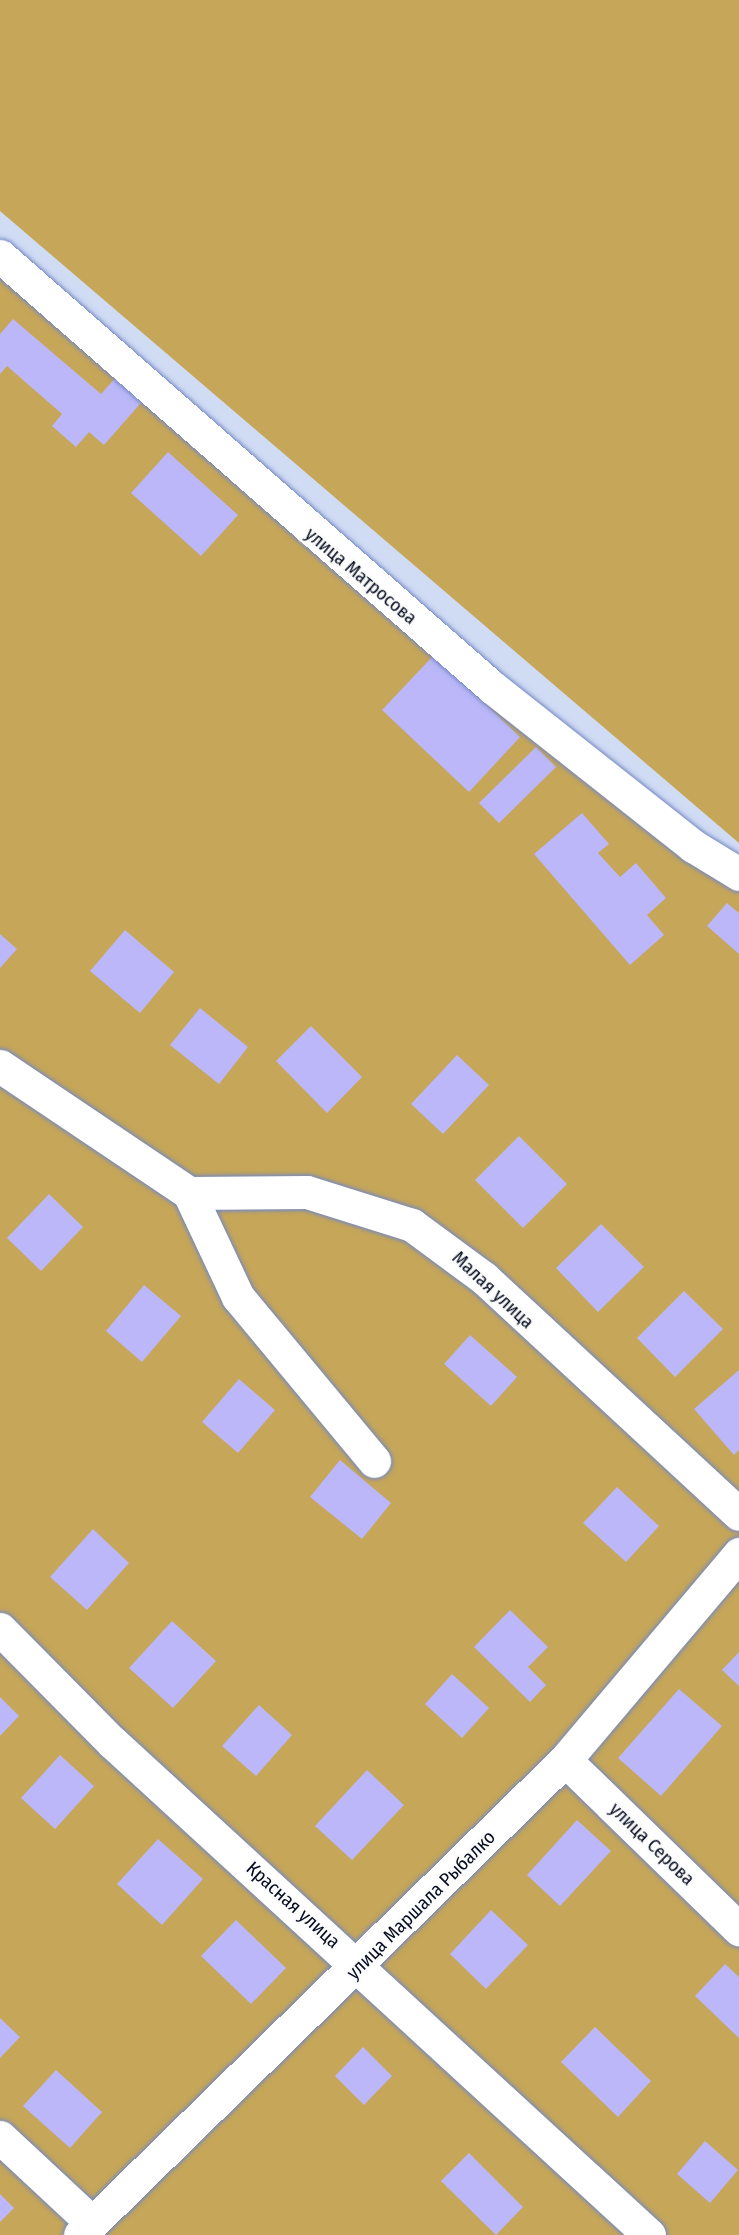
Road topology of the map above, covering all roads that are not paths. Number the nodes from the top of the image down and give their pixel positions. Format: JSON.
{"nodes":[{"id":1,"x":0,"y":256,"type":"edge"},
{"id":2,"x":739,"y":874,"type":"edge"},
{"id":3,"x":0,"y":1066,"type":"edge"},
{"id":4,"x":189,"y":1193,"type":"junction"},
{"id":5,"x":373,"y":1461,"type":"dead end"},
{"id":6,"x":739,"y":1514,"type":"edge"},
{"id":7,"x":739,"y":1554,"type":"edge"},
{"id":8,"x":0,"y":1629,"type":"edge"},
{"id":9,"x":565,"y":1760,"type":"junction"},
{"id":10,"x":739,"y":1929,"type":"edge"},
{"id":11,"x":360,"y":1966,"type":"junction"},
{"id":12,"x":0,"y":2137,"type":"edge"},
{"id":13,"x":85,"y":2228,"type":"edge"},
{"id":14,"x":649,"y":2235,"type":"edge"}],
"edges":[{"from":1,"to":2,"type":"street","name":"улица Матросова"},
{"from":3,"to":4,"type":"street"},
{"from":4,"to":5,"type":"street"},
{"from":4,"to":6,"type":"street","name":"Малая улица"},
{"from":7,"to":9,"type":"street","name":"улица Маршала Рыбалко"},
{"from":8,"to":11,"type":"street","name":"Красная улица"},
{"from":9,"to":10,"type":"street","name":"улица Серова"},
{"from":9,"to":11,"type":"street","name":"улица Маршала Рыбалко"},
{"from":11,"to":13,"type":"street","name":"улица Маршала Рыбалко"},
{"from":11,"to":14,"type":"street","name":"Красная улица"},
{"from":12,"to":13,"type":"street"}]}
